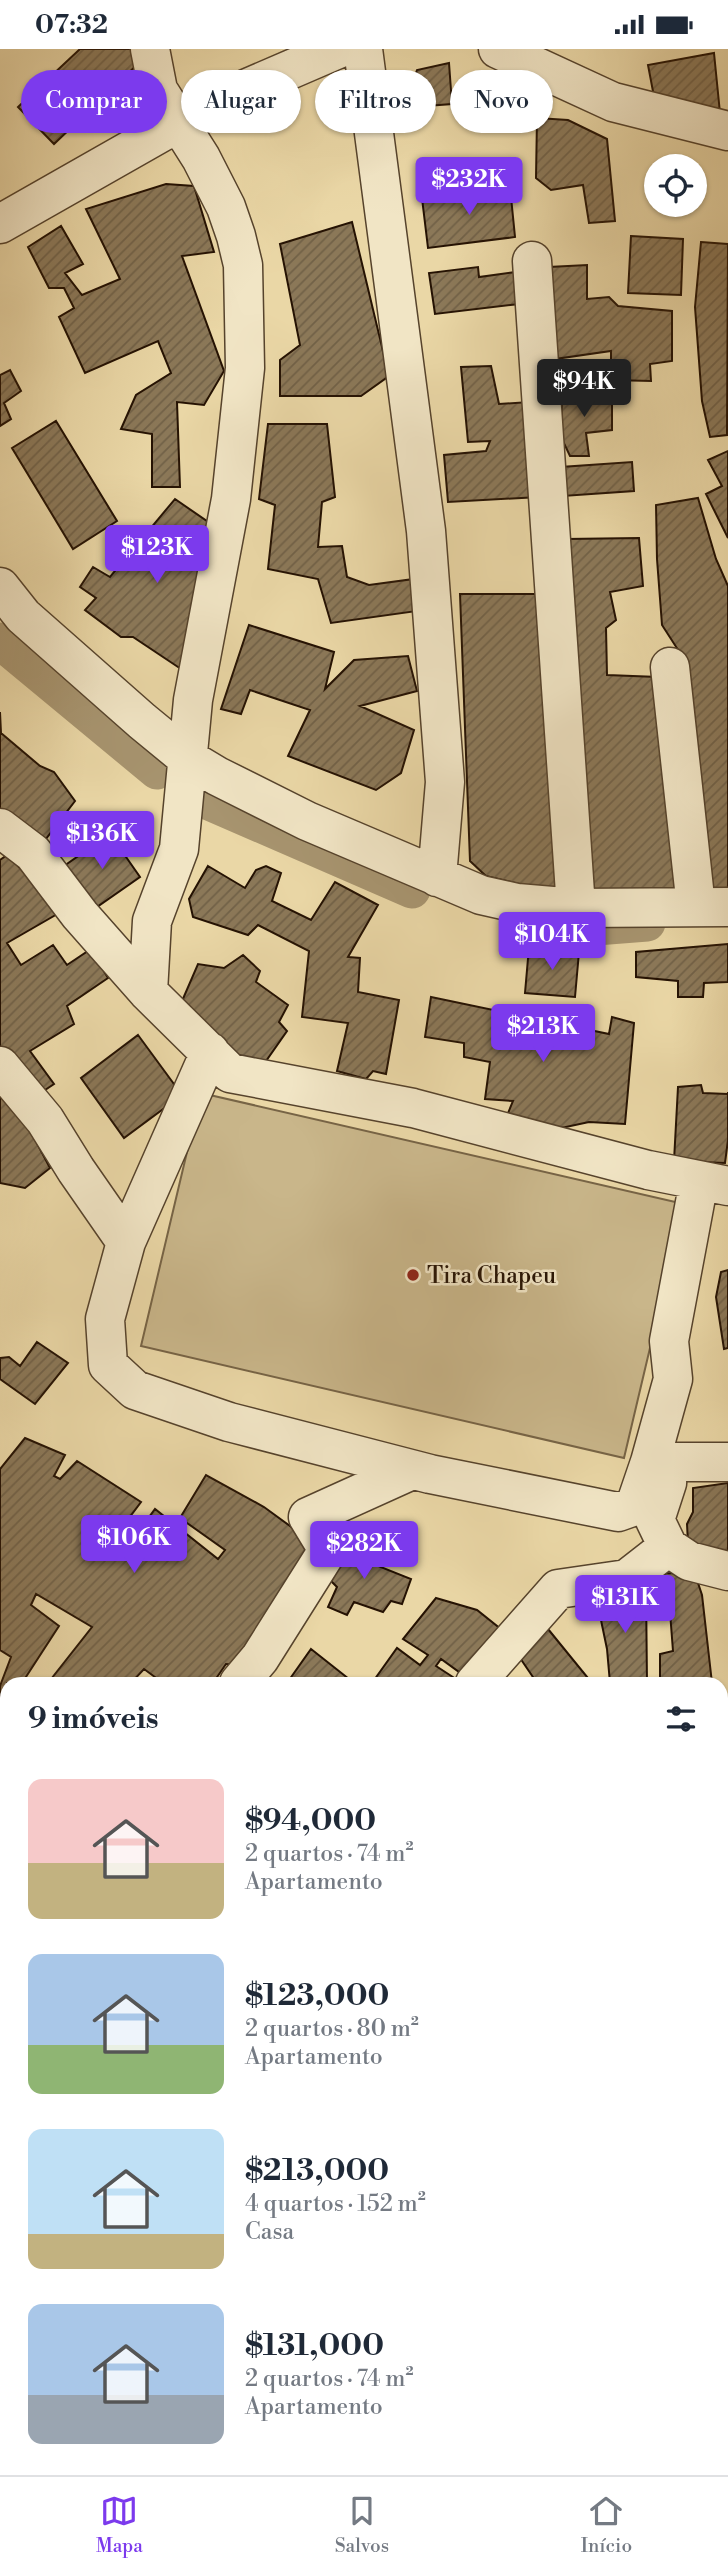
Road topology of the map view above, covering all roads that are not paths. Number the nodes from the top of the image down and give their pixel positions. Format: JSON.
{"nodes":[{"id":1,"x":149,"y":49,"type":"edge"},
{"id":2,"x":338,"y":49,"type":"edge"},
{"id":3,"x":363,"y":49,"type":"edge"},
{"id":4,"x":498,"y":49,"type":"edge"},
{"id":5,"x":178,"y":121,"type":"junction"},
{"id":6,"x":728,"y":131,"type":"edge"},
{"id":7,"x":0,"y":225,"type":"edge"},
{"id":8,"x":531,"y":261,"type":"dead end"},
{"id":9,"x":0,"y":587,"type":"edge"},
{"id":10,"x":670,"y":667,"type":"dead end"},
{"id":11,"x":187,"y":758,"type":"junction"},
{"id":12,"x":0,"y":828,"type":"edge"},
{"id":13,"x":437,"y":877,"type":"junction"},
{"id":14,"x":712,"y":907,"type":"edge"},
{"id":15,"x":576,"y":908,"type":"junction"},
{"id":16,"x":148,"y":992,"type":"junction"},
{"id":17,"x":210,"y":1052,"type":"junction"},
{"id":18,"x":0,"y":1066,"type":"edge"},
{"id":19,"x":714,"y":1184,"type":"edge"},
{"id":20,"x":126,"y":1242,"type":"junction"},
{"id":21,"x":650,"y":1462,"type":"junction"},
{"id":22,"x":728,"y":1462,"type":"edge"},
{"id":23,"x":412,"y":1469,"type":"junction"},
{"id":24,"x":668,"y":1547,"type":"junction"},
{"id":25,"x":728,"y":1571,"type":"edge"},
{"id":26,"x":250,"y":1671,"type":"edge"},
{"id":27,"x":480,"y":1677,"type":"edge"}],
"edges":[{"from":1,"to":5,"type":"street"},
{"from":2,"to":5,"type":"street"},
{"from":3,"to":13,"type":"street"},
{"from":4,"to":6,"type":"street"},
{"from":5,"to":7,"type":"street"},
{"from":5,"to":11,"type":"street"},
{"from":8,"to":15,"type":"street"},
{"from":9,"to":11,"type":"street"},
{"from":10,"to":14,"type":"street"},
{"from":11,"to":13,"type":"street"},
{"from":11,"to":16,"type":"street"},
{"from":12,"to":16,"type":"street"},
{"from":13,"to":15,"type":"street"},
{"from":14,"to":15,"type":"street"},
{"from":16,"to":17,"type":"street"},
{"from":17,"to":19,"type":"street"},
{"from":17,"to":20,"type":"street"},
{"from":18,"to":20,"type":"street"},
{"from":19,"to":21,"type":"street"},
{"from":20,"to":23,"type":"street"},
{"from":21,"to":22,"type":"street"},
{"from":21,"to":23,"type":"street"},
{"from":21,"to":24,"type":"street"},
{"from":23,"to":26,"type":"street"},
{"from":24,"to":25,"type":"street"},
{"from":24,"to":27,"type":"street"}]}
